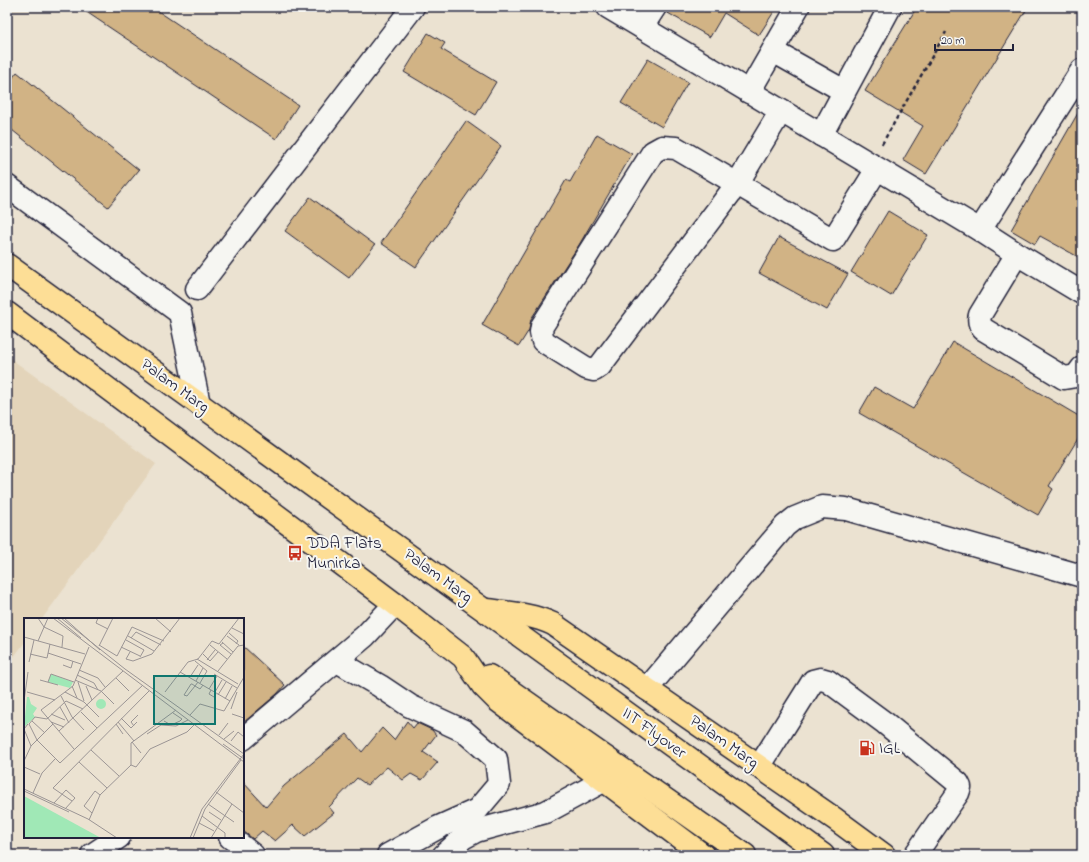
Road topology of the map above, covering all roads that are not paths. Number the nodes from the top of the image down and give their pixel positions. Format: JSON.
{"nodes":[{"id":1,"x":413,"y":7,"type":"edge"},
{"id":2,"x":608,"y":7,"type":"edge"},
{"id":3,"x":655,"y":7,"type":"edge"},
{"id":4,"x":798,"y":7,"type":"edge"},
{"id":5,"x":890,"y":7,"type":"edge"},
{"id":6,"x":642,"y":27,"type":"junction"},
{"id":7,"x":773,"y":51,"type":"junction"},
{"id":8,"x":1082,"y":70,"type":"edge"},
{"id":9,"x":844,"y":91,"type":"junction"},
{"id":10,"x":749,"y":92,"type":"junction"},
{"id":11,"x":781,"y":111,"type":"junction"},
{"id":12,"x":821,"y":135,"type":"junction"},
{"id":13,"x":873,"y":167,"type":"junction"},
{"id":14,"x":737,"y":184,"type":"junction"},
{"id":15,"x":7,"y":186,"type":"edge"},
{"id":16,"x":980,"y":230,"type":"junction"},
{"id":17,"x":1017,"y":254,"type":"junction"},
{"id":18,"x":7,"y":265,"type":"edge"},
{"id":19,"x":197,"y":289,"type":"dead end"},
{"id":20,"x":1082,"y":293,"type":"edge"},
{"id":21,"x":7,"y":313,"type":"edge"},
{"id":22,"x":1082,"y":368,"type":"edge"},
{"id":23,"x":199,"y":404,"type":"junction"},
{"id":24,"x":1082,"y":576,"type":"edge"},
{"id":25,"x":395,"y":604,"type":"junction"},
{"id":26,"x":486,"y":610,"type":"junction"},
{"id":27,"x":463,"y":658,"type":"junction"},
{"id":28,"x":337,"y":660,"type":"junction"},
{"id":29,"x":647,"y":689,"type":"junction"},
{"id":30,"x":244,"y":738,"type":"edge"},
{"id":31,"x":759,"y":767,"type":"junction"},
{"id":32,"x":603,"y":781,"type":"junction"},
{"id":33,"x":118,"y":838,"type":"edge"},
{"id":34,"x":231,"y":838,"type":"edge"},
{"id":35,"x":92,"y":855,"type":"edge"},
{"id":36,"x":253,"y":855,"type":"edge"},
{"id":37,"x":388,"y":855,"type":"edge"},
{"id":38,"x":444,"y":855,"type":"edge"},
{"id":39,"x":703,"y":855,"type":"edge"},
{"id":40,"x":745,"y":855,"type":"edge"},
{"id":41,"x":823,"y":855,"type":"edge"},
{"id":42,"x":884,"y":855,"type":"edge"},
{"id":43,"x":915,"y":855,"type":"edge"}],
"edges":[{"from":1,"to":19,"type":"street"},
{"from":2,"to":6,"type":"street"},
{"from":3,"to":6,"type":"street"},
{"from":4,"to":7,"type":"street"},
{"from":5,"to":9,"type":"street"},
{"from":6,"to":10,"type":"street"},
{"from":7,"to":9,"type":"street"},
{"from":7,"to":10,"type":"street"},
{"from":8,"to":16,"type":"street"},
{"from":9,"to":12,"type":"street"},
{"from":10,"to":11,"type":"street"},
{"from":11,"to":12,"type":"street"},
{"from":11,"to":14,"type":"street"},
{"from":12,"to":13,"type":"street"},
{"from":13,"to":14,"type":"street"},
{"from":13,"to":16,"type":"street"},
{"from":14,"to":14,"type":"street"},
{"from":15,"to":23,"type":"street"},
{"from":16,"to":17,"type":"street"},
{"from":17,"to":20,"type":"street"},
{"from":17,"to":22,"type":"street"},
{"from":18,"to":23,"type":"main road","name":"Palam Marg"},
{"from":21,"to":25,"type":"main road"},
{"from":23,"to":26,"type":"main road","name":"Palam Marg"},
{"from":24,"to":29,"type":"street"},
{"from":25,"to":27,"type":"main road"},
{"from":25,"to":28,"type":"street"},
{"from":26,"to":29,"type":"main road","name":"Palam Marg"},
{"from":26,"to":41,"type":"main road","name":"IIT Flyover"},
{"from":27,"to":32,"type":"main road"},
{"from":27,"to":40,"type":"main road"},
{"from":28,"to":30,"type":"street"},
{"from":28,"to":37,"type":"street"},
{"from":29,"to":31,"type":"main road","name":"Palam Marg"},
{"from":31,"to":42,"type":"main road","name":"Palam Marg"},
{"from":31,"to":43,"type":"street"},
{"from":32,"to":38,"type":"street"},
{"from":32,"to":39,"type":"main road"},
{"from":33,"to":35,"type":"street"},
{"from":34,"to":36,"type":"street"}]}
